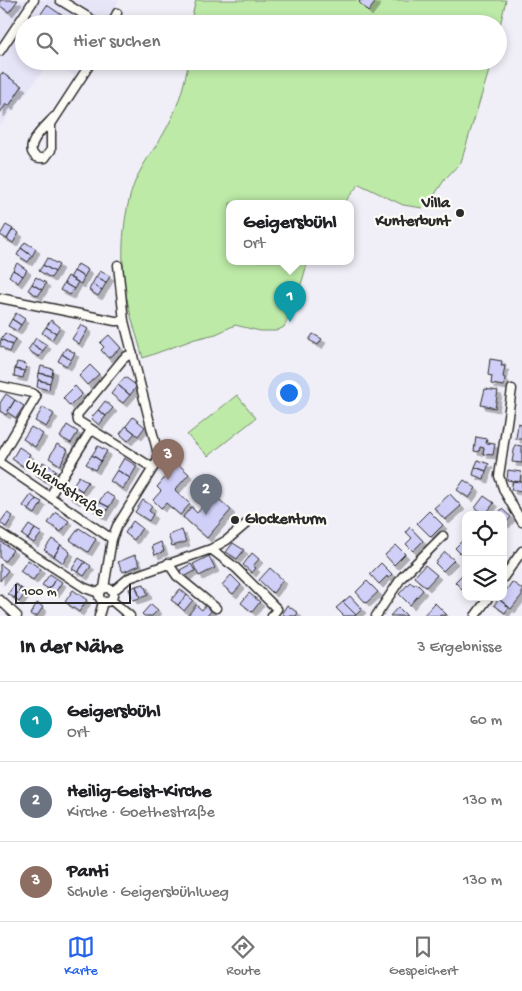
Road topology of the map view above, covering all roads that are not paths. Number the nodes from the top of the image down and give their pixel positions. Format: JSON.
{"nodes":[{"id":1,"x":34,"y":0,"type":"edge"},
{"id":2,"x":60,"y":0,"type":"edge"},
{"id":3,"x":24,"y":15,"type":"edge"},
{"id":4,"x":84,"y":15,"type":"edge"},
{"id":5,"x":15,"y":28,"type":"edge"},
{"id":6,"x":0,"y":51,"type":"edge"},
{"id":7,"x":86,"y":70,"type":"edge"},
{"id":8,"x":54,"y":117,"type":"junction"},
{"id":9,"x":118,"y":265,"type":"dead end"},
{"id":10,"x":0,"y":298,"type":"edge"},
{"id":11,"x":124,"y":321,"type":"junction"},
{"id":12,"x":133,"y":354,"type":"junction"},
{"id":13,"x":0,"y":386,"type":"edge"},
{"id":14,"x":512,"y":389,"type":"dead end"},
{"id":15,"x":91,"y":430,"type":"junction"},
{"id":16,"x":0,"y":458,"type":"edge"},
{"id":17,"x":0,"y":463,"type":"edge"},
{"id":18,"x":153,"y":468,"type":"junction"},
{"id":19,"x":50,"y":496,"type":"junction"},
{"id":20,"x":522,"y":522,"type":"edge"},
{"id":21,"x":246,"y":524,"type":"dead end"},
{"id":22,"x":0,"y":533,"type":"edge"},
{"id":23,"x":443,"y":536,"type":"dead end"},
{"id":24,"x":112,"y":539,"type":"junction"},
{"id":25,"x":212,"y":548,"type":"junction"},
{"id":26,"x":522,"y":551,"type":"edge"},
{"id":27,"x":168,"y":564,"type":"junction"},
{"id":28,"x":507,"y":572,"type":"edge"},
{"id":29,"x":105,"y":591,"type":"junction"},
{"id":30,"x":0,"y":600,"type":"edge"},
{"id":31,"x":111,"y":600,"type":"junction"},
{"id":32,"x":486,"y":601,"type":"edge"},
{"id":33,"x":103,"y":602,"type":"junction"},
{"id":34,"x":216,"y":608,"type":"dead end"},
{"id":35,"x":17,"y":616,"type":"edge"},
{"id":36,"x":99,"y":616,"type":"edge"},
{"id":37,"x":130,"y":616,"type":"edge"},
{"id":38,"x":272,"y":616,"type":"edge"},
{"id":39,"x":376,"y":616,"type":"edge"},
{"id":40,"x":475,"y":616,"type":"edge"}],
"edges":[{"from":1,"to":3,"type":"street"},
{"from":2,"to":4,"type":"street"},
{"from":5,"to":6,"type":"street"},
{"from":7,"to":8,"type":"street"},
{"from":8,"to":8,"type":"street"},
{"from":9,"to":11,"type":"street"},
{"from":10,"to":11,"type":"street"},
{"from":11,"to":12,"type":"street"},
{"from":12,"to":15,"type":"street"},
{"from":12,"to":18,"type":"street"},
{"from":13,"to":16,"type":"street"},
{"from":14,"to":20,"type":"street"},
{"from":15,"to":18,"type":"street"},
{"from":15,"to":19,"type":"street"},
{"from":17,"to":19,"type":"street","name":"Uhlandstraße"},
{"from":18,"to":24,"type":"street"},
{"from":19,"to":24,"type":"street","name":"Uhlandstraße"},
{"from":21,"to":25,"type":"street"},
{"from":22,"to":29,"type":"street"},
{"from":23,"to":39,"type":"street"},
{"from":24,"to":29,"type":"street"},
{"from":25,"to":27,"type":"street"},
{"from":25,"to":38,"type":"street"},
{"from":26,"to":28,"type":"street"},
{"from":27,"to":29,"type":"street"},
{"from":27,"to":34,"type":"street"},
{"from":29,"to":31,"type":"street"},
{"from":29,"to":33,"type":"street"},
{"from":30,"to":35,"type":"street"},
{"from":31,"to":33,"type":"street"},
{"from":31,"to":37,"type":"street"},
{"from":32,"to":40,"type":"street"},
{"from":33,"to":36,"type":"street"}]}
